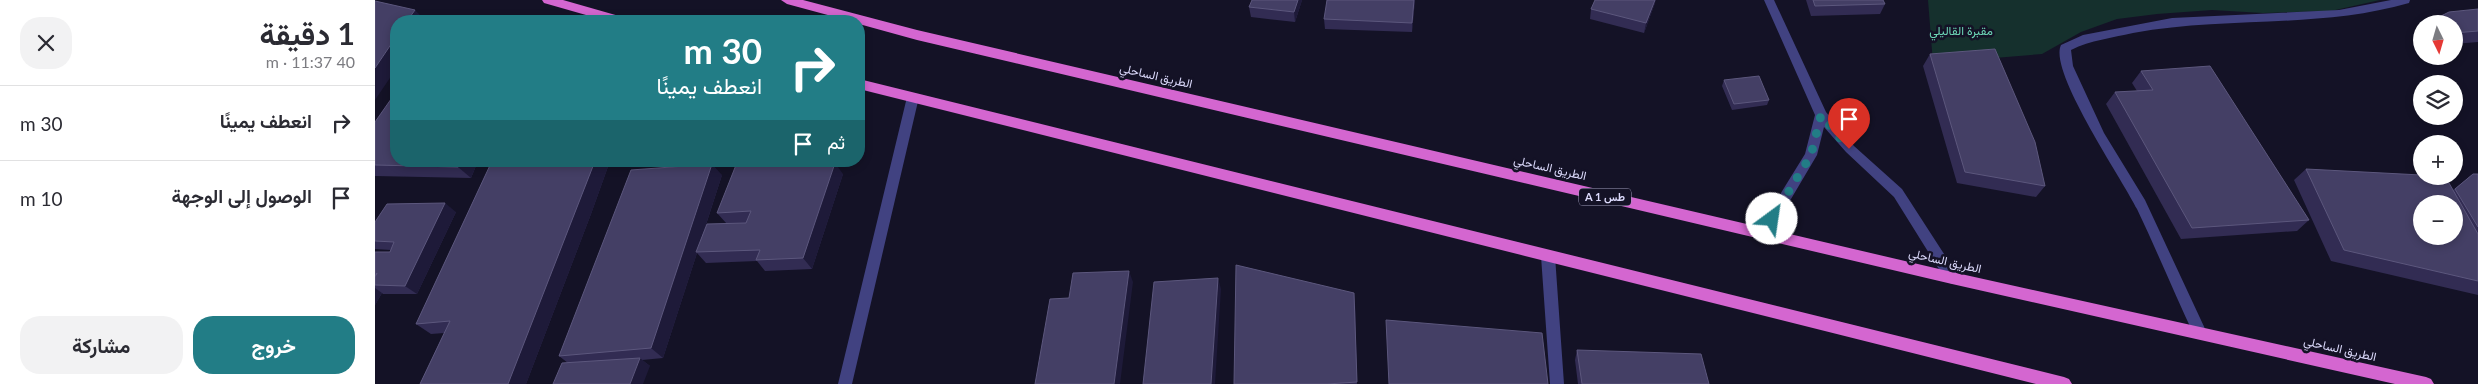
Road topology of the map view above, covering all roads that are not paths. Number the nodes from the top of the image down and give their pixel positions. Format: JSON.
{"nodes":[{"id":1,"x":549,"y":0,"type":"edge"},
{"id":2,"x":787,"y":0,"type":"edge"},
{"id":3,"x":1769,"y":0,"type":"edge"},
{"id":4,"x":2405,"y":0,"type":"edge"},
{"id":5,"x":601,"y":15,"type":"edge"},
{"id":6,"x":843,"y":15,"type":"edge"},
{"id":7,"x":865,"y":21,"type":"edge"},
{"id":8,"x":865,"y":85,"type":"edge"},
{"id":9,"x":913,"y":97,"type":"junction"},
{"id":10,"x":1821,"y":115,"type":"junction"},
{"id":11,"x":1763,"y":234,"type":"junction"},
{"id":12,"x":1548,"y":256,"type":"junction"},
{"id":13,"x":1952,"y":278,"type":"junction"},
{"id":14,"x":2201,"y":333,"type":"junction"},
{"id":15,"x":845,"y":384,"type":"edge"},
{"id":16,"x":1557,"y":384,"type":"edge"},
{"id":17,"x":2064,"y":384,"type":"edge"},
{"id":18,"x":2426,"y":384,"type":"edge"}],
"edges":[{"from":1,"to":5,"type":"highway"},
{"from":2,"to":6,"type":"highway","name":"الطريق الساحلي","number":"A 1 طس"},
{"from":3,"to":10,"type":"street"},
{"from":4,"to":14,"type":"street"},
{"from":7,"to":11,"type":"highway","name":"الطريق الساحلي","number":"A 1 طس"},
{"from":8,"to":9,"type":"highway"},
{"from":9,"to":12,"type":"highway"},
{"from":9,"to":15,"type":"street"},
{"from":10,"to":11,"type":"street"},
{"from":10,"to":13,"type":"street"},
{"from":11,"to":13,"type":"highway","name":"الطريق الساحلي","number":"A 1 طس"},
{"from":12,"to":16,"type":"street"},
{"from":12,"to":17,"type":"highway"},
{"from":13,"to":14,"type":"highway","name":"الطريق الساحلي","number":"A 1 طس"},
{"from":14,"to":18,"type":"highway","name":"الطريق الساحلي","number":"A 1 طس"}]}
